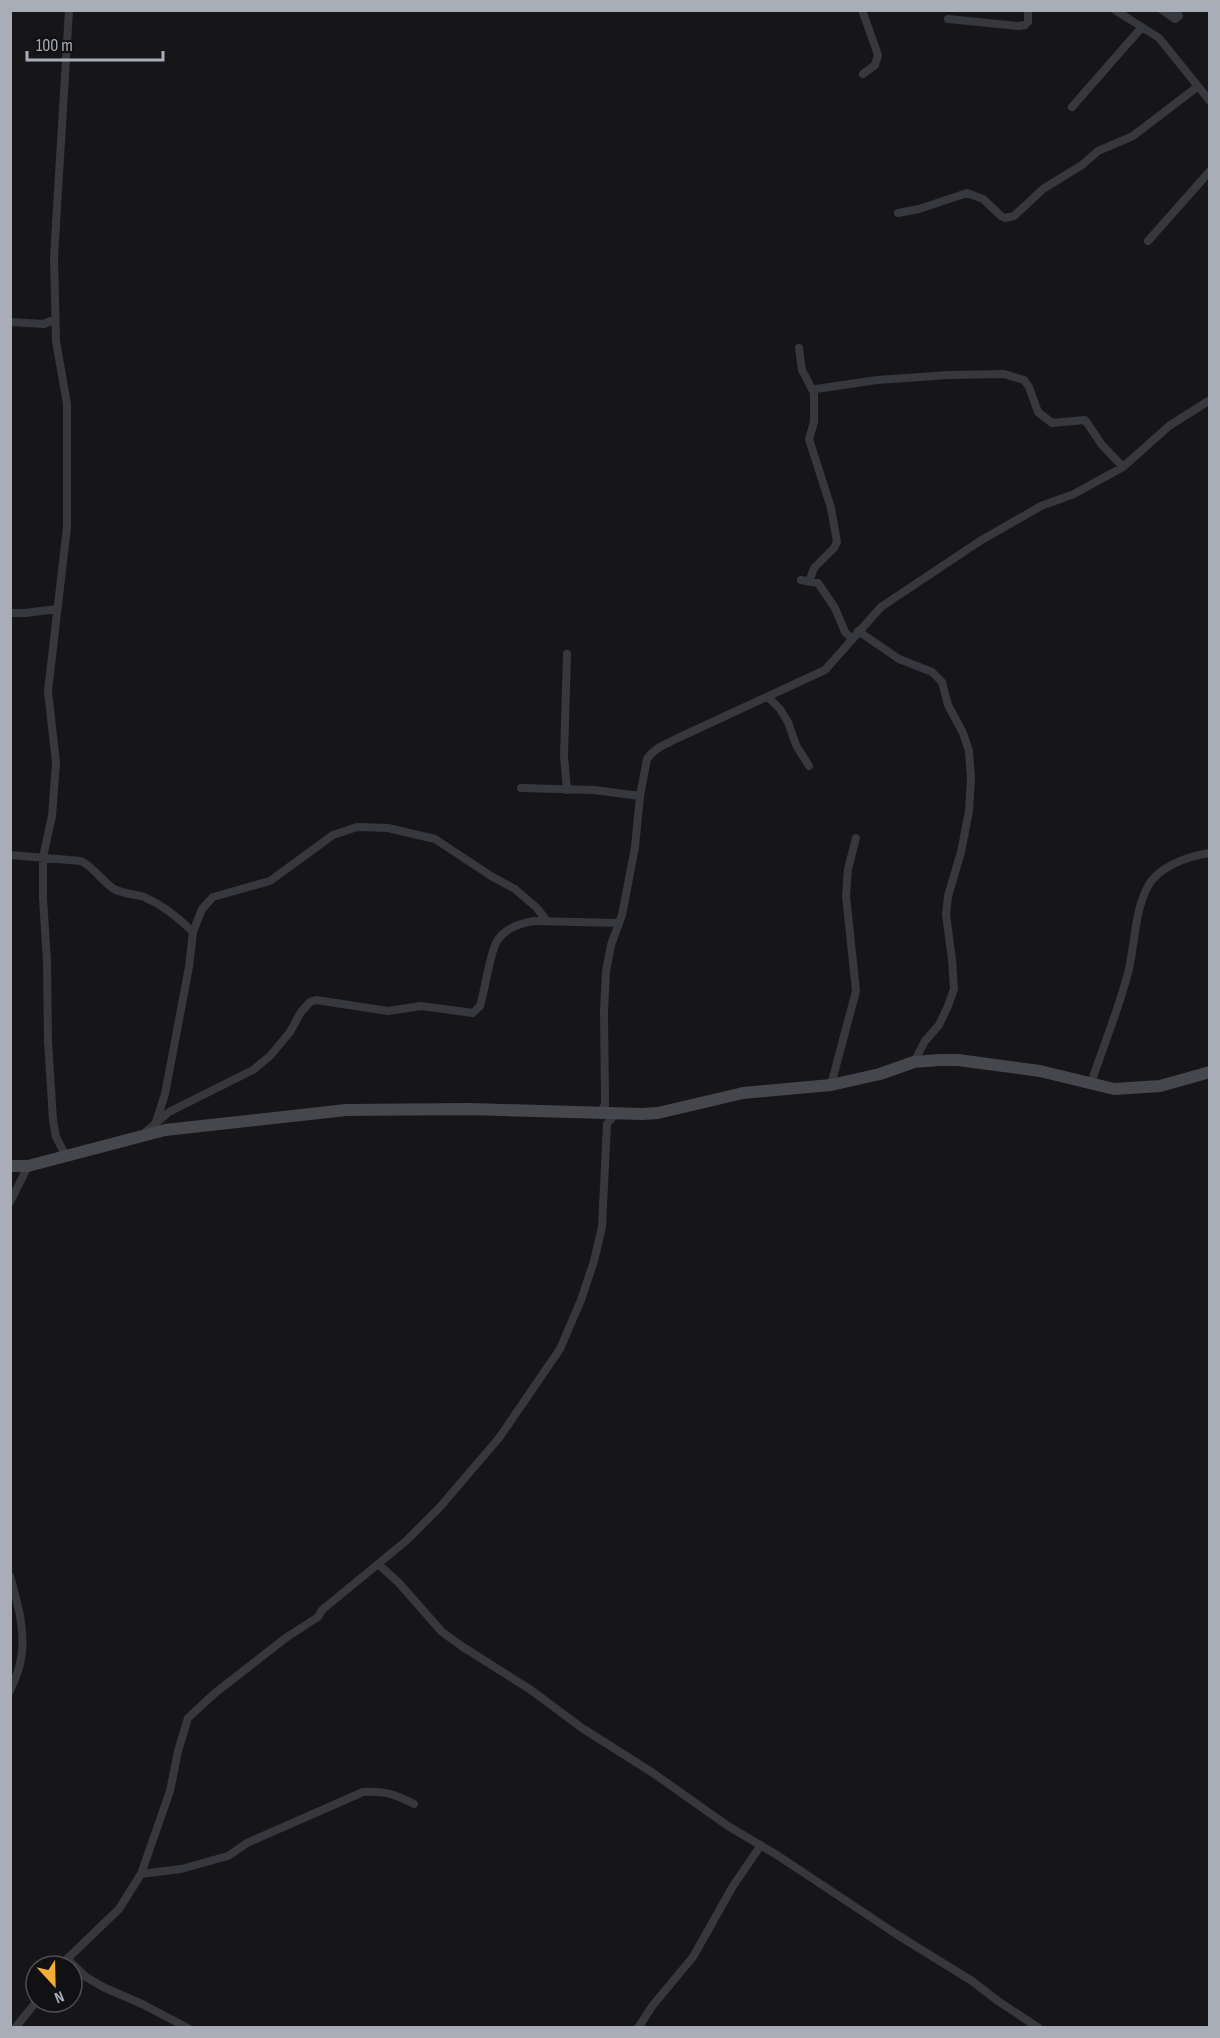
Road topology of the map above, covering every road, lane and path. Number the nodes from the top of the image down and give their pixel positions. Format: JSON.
{"nodes":[{"id":1,"x":69,"y":10,"type":"edge"},
{"id":2,"x":862,"y":10,"type":"edge"},
{"id":3,"x":1028,"y":10,"type":"edge"},
{"id":4,"x":1115,"y":10,"type":"edge"},
{"id":5,"x":1162,"y":10,"type":"edge"},
{"id":6,"x":1176,"y":10,"type":"edge"},
{"id":7,"x":948,"y":19,"type":"dead end"},
{"id":8,"x":1142,"y":27,"type":"junction"},
{"id":9,"x":863,"y":74,"type":"dead end"},
{"id":10,"x":1197,"y":87,"type":"junction"},
{"id":11,"x":1209,"y":101,"type":"edge"},
{"id":12,"x":1072,"y":107,"type":"dead end"},
{"id":13,"x":1209,"y":171,"type":"edge"},
{"id":14,"x":898,"y":213,"type":"dead end"},
{"id":15,"x":1148,"y":241,"type":"dead end"},
{"id":16,"x":55,"y":319,"type":"junction"},
{"id":17,"x":10,"y":322,"type":"edge"},
{"id":18,"x":799,"y":348,"type":"dead end"},
{"id":19,"x":814,"y":393,"type":"junction"},
{"id":20,"x":1209,"y":400,"type":"edge"},
{"id":21,"x":1123,"y":467,"type":"junction"},
{"id":22,"x":57,"y":609,"type":"junction"},
{"id":23,"x":10,"y":613,"type":"edge"},
{"id":24,"x":858,"y":631,"type":"junction"},
{"id":25,"x":852,"y":638,"type":"junction"},
{"id":26,"x":567,"y":654,"type":"dead end"},
{"id":27,"x":768,"y":697,"type":"junction"},
{"id":28,"x":809,"y":766,"type":"dead end"},
{"id":29,"x":521,"y":788,"type":"dead end"},
{"id":30,"x":567,"y":790,"type":"junction"},
{"id":31,"x":640,"y":796,"type":"junction"},
{"id":32,"x":856,"y":838,"type":"dead end"},
{"id":33,"x":1209,"y":853,"type":"edge"},
{"id":34,"x":10,"y":855,"type":"edge"},
{"id":35,"x":43,"y":857,"type":"junction"},
{"id":36,"x":547,"y":921,"type":"junction"},
{"id":37,"x":619,"y":923,"type":"junction"},
{"id":38,"x":194,"y":932,"type":"junction"},
{"id":39,"x":914,"y":1062,"type":"junction"},
{"id":40,"x":1209,"y":1072,"type":"edge"},
{"id":41,"x":1091,"y":1083,"type":"junction"},
{"id":42,"x":831,"y":1085,"type":"junction"},
{"id":43,"x":600,"y":1112,"type":"junction"},
{"id":44,"x":615,"y":1113,"type":"junction"},
{"id":45,"x":156,"y":1122,"type":"junction"},
{"id":46,"x":607,"y":1124,"type":"junction"},
{"id":47,"x":141,"y":1137,"type":"junction"},
{"id":48,"x":66,"y":1156,"type":"junction"},
{"id":49,"x":10,"y":1166,"type":"edge"},
{"id":50,"x":28,"y":1166,"type":"junction"},
{"id":51,"x":10,"y":1202,"type":"edge"},
{"id":52,"x":378,"y":1564,"type":"junction"},
{"id":53,"x":10,"y":1576,"type":"edge"},
{"id":54,"x":10,"y":1691,"type":"edge"},
{"id":55,"x":414,"y":1804,"type":"dead end"},
{"id":56,"x":761,"y":1845,"type":"junction"},
{"id":57,"x":141,"y":1874,"type":"junction"},
{"id":58,"x":72,"y":1954,"type":"edge"},
{"id":59,"x":84,"y":1976,"type":"edge"},
{"id":60,"x":26,"y":2014,"type":"edge"},
{"id":61,"x":15,"y":2028,"type":"edge"},
{"id":62,"x":188,"y":2028,"type":"edge"},
{"id":63,"x":638,"y":2028,"type":"edge"},
{"id":64,"x":1039,"y":2028,"type":"edge"}],
"edges":[{"from":1,"to":16,"type":"street"},
{"from":2,"to":9,"type":"street"},
{"from":3,"to":7,"type":"street"},
{"from":4,"to":8,"type":"street"},
{"from":5,"to":6,"type":"street"},
{"from":8,"to":10,"type":"street"},
{"from":8,"to":12,"type":"street"},
{"from":10,"to":11,"type":"street"},
{"from":10,"to":14,"type":"street"},
{"from":13,"to":15,"type":"street"},
{"from":16,"to":17,"type":"street"},
{"from":16,"to":22,"type":"street"},
{"from":18,"to":19,"type":"street"},
{"from":19,"to":21,"type":"street"},
{"from":19,"to":25,"type":"street"},
{"from":20,"to":21,"type":"street"},
{"from":21,"to":24,"type":"street"},
{"from":22,"to":23,"type":"street"},
{"from":22,"to":35,"type":"street"},
{"from":24,"to":25,"type":"street"},
{"from":24,"to":39,"type":"street"},
{"from":25,"to":27,"type":"street"},
{"from":26,"to":30,"type":"street"},
{"from":27,"to":28,"type":"street"},
{"from":27,"to":31,"type":"street"},
{"from":29,"to":30,"type":"street"},
{"from":30,"to":31,"type":"street"},
{"from":31,"to":37,"type":"street"},
{"from":32,"to":42,"type":"street"},
{"from":33,"to":41,"type":"street"},
{"from":34,"to":35,"type":"street"},
{"from":35,"to":38,"type":"street"},
{"from":35,"to":48,"type":"street"},
{"from":36,"to":37,"type":"street"},
{"from":36,"to":38,"type":"street"},
{"from":36,"to":45,"type":"street"},
{"from":37,"to":43,"type":"street"},
{"from":38,"to":45,"type":"street"},
{"from":39,"to":41,"type":"street"},
{"from":39,"to":42,"type":"street"},
{"from":40,"to":41,"type":"street"},
{"from":42,"to":44,"type":"street"},
{"from":43,"to":44,"type":"street"},
{"from":43,"to":46,"type":"street"},
{"from":43,"to":47,"type":"street"},
{"from":44,"to":46,"type":"street"},
{"from":45,"to":47,"type":"street"},
{"from":46,"to":52,"type":"street"},
{"from":47,"to":48,"type":"street"},
{"from":48,"to":50,"type":"street"},
{"from":49,"to":50,"type":"street"},
{"from":50,"to":51,"type":"street"},
{"from":52,"to":56,"type":"street"},
{"from":52,"to":57,"type":"street"},
{"from":53,"to":54,"type":"street"},
{"from":55,"to":57,"type":"street"},
{"from":56,"to":63,"type":"street"},
{"from":56,"to":64,"type":"street"},
{"from":57,"to":58,"type":"street"},
{"from":59,"to":62,"type":"street"},
{"from":60,"to":61,"type":"street"}]}
